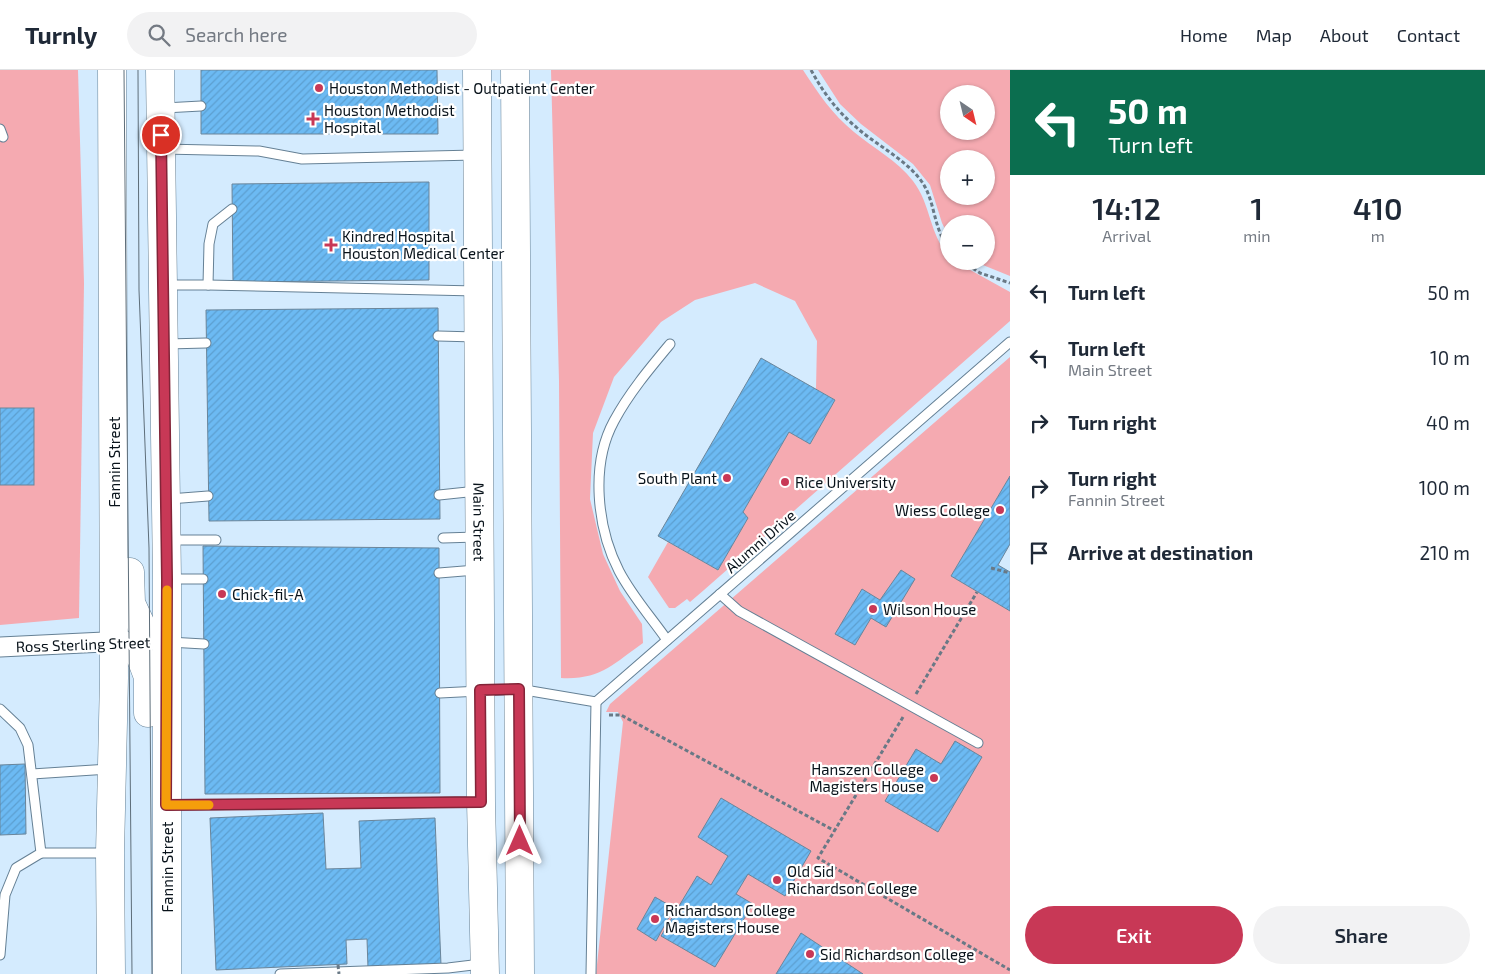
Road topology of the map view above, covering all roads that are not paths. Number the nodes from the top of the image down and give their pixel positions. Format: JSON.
{"nodes":[{"id":1,"x":112,"y":70,"type":"edge"},
{"id":2,"x":160,"y":70,"type":"edge"},
{"id":3,"x":477,"y":70,"type":"edge"},
{"id":4,"x":514,"y":70,"type":"edge"},
{"id":5,"x":201,"y":106,"type":"dead end"},
{"id":6,"x":161,"y":108,"type":"junction"},
{"id":7,"x":161,"y":149,"type":"junction"},
{"id":8,"x":477,"y":155,"type":"junction"},
{"id":9,"x":232,"y":209,"type":"dead end"},
{"id":10,"x":162,"y":285,"type":"junction"},
{"id":11,"x":208,"y":286,"type":"junction"},
{"id":12,"x":478,"y":291,"type":"junction"},
{"id":13,"x":438,"y":336,"type":"dead end"},
{"id":14,"x":478,"y":337,"type":"junction"},
{"id":15,"x":1010,"y":342,"type":"edge"},
{"id":16,"x":206,"y":343,"type":"dead end"},
{"id":17,"x":164,"y":344,"type":"junction"},
{"id":18,"x":670,"y":344,"type":"dead end"},
{"id":19,"x":114,"y":472,"type":"junction"},
{"id":20,"x":479,"y":491,"type":"junction"},
{"id":21,"x":440,"y":495,"type":"dead end"},
{"id":22,"x":208,"y":496,"type":"dead end"},
{"id":23,"x":166,"y":499,"type":"junction"},
{"id":24,"x":480,"y":537,"type":"junction"},
{"id":25,"x":444,"y":538,"type":"dead end"},
{"id":26,"x":166,"y":540,"type":"junction"},
{"id":27,"x":216,"y":540,"type":"dead end"},
{"id":28,"x":480,"y":569,"type":"junction"},
{"id":29,"x":439,"y":573,"type":"dead end"},
{"id":30,"x":167,"y":579,"type":"junction"},
{"id":31,"x":204,"y":579,"type":"dead end"},
{"id":32,"x":720,"y":594,"type":"junction"},
{"id":33,"x":667,"y":640,"type":"junction"},
{"id":34,"x":114,"y":641,"type":"junction"},
{"id":35,"x":166,"y":642,"type":"junction"},
{"id":36,"x":204,"y":644,"type":"dead end"},
{"id":37,"x":0,"y":646,"type":"edge"},
{"id":38,"x":519,"y":689,"type":"junction"},
{"id":39,"x":480,"y":690,"type":"junction"},
{"id":40,"x":440,"y":693,"type":"dead end"},
{"id":41,"x":596,"y":702,"type":"junction"},
{"id":42,"x":0,"y":709,"type":"edge"},
{"id":43,"x":978,"y":743,"type":"dead end"},
{"id":44,"x":112,"y":769,"type":"junction"},
{"id":45,"x":166,"y":773,"type":"junction"},
{"id":46,"x":32,"y":774,"type":"junction"},
{"id":47,"x":481,"y":802,"type":"junction"},
{"id":48,"x":166,"y":805,"type":"junction"},
{"id":49,"x":41,"y":853,"type":"junction"},
{"id":50,"x":110,"y":853,"type":"junction"},
{"id":51,"x":0,"y":955,"type":"edge"},
{"id":52,"x":485,"y":969,"type":"edge"},
{"id":53,"x":111,"y":974,"type":"edge"},
{"id":54,"x":167,"y":974,"type":"edge"},
{"id":55,"x":280,"y":974,"type":"edge"},
{"id":56,"x":520,"y":974,"type":"edge"},
{"id":57,"x":591,"y":974,"type":"edge"}],
"edges":[{"from":1,"to":19,"type":"main road","name":"Fannin Street"},
{"from":2,"to":6,"type":"main road","name":"Fannin Street"},
{"from":3,"to":8,"type":"main road","name":"Main Street"},
{"from":4,"to":38,"type":"main road"},
{"from":5,"to":6,"type":"lane"},
{"from":6,"to":7,"type":"main road","name":"Fannin Street"},
{"from":7,"to":8,"type":"lane"},
{"from":7,"to":10,"type":"main road","name":"Fannin Street"},
{"from":8,"to":12,"type":"main road","name":"Main Street"},
{"from":9,"to":11,"type":"lane"},
{"from":10,"to":11,"type":"lane"},
{"from":10,"to":17,"type":"main road","name":"Fannin Street"},
{"from":11,"to":12,"type":"lane"},
{"from":12,"to":14,"type":"main road","name":"Main Street"},
{"from":13,"to":14,"type":"lane"},
{"from":14,"to":20,"type":"main road","name":"Main Street"},
{"from":15,"to":32,"type":"lane","name":"Alumni Drive"},
{"from":16,"to":17,"type":"lane"},
{"from":17,"to":23,"type":"main road","name":"Fannin Street"},
{"from":18,"to":33,"type":"lane"},
{"from":19,"to":34,"type":"main road","name":"Fannin Street"},
{"from":19,"to":35,"type":"main road"},
{"from":20,"to":21,"type":"lane"},
{"from":20,"to":24,"type":"main road","name":"Main Street"},
{"from":22,"to":23,"type":"lane"},
{"from":23,"to":26,"type":"main road","name":"Fannin Street"},
{"from":24,"to":25,"type":"lane"},
{"from":24,"to":28,"type":"main road","name":"Main Street"},
{"from":26,"to":27,"type":"lane"},
{"from":26,"to":30,"type":"main road","name":"Fannin Street"},
{"from":28,"to":29,"type":"lane"},
{"from":28,"to":39,"type":"main road","name":"Main Street"},
{"from":30,"to":31,"type":"lane"},
{"from":30,"to":35,"type":"main road","name":"Fannin Street"},
{"from":32,"to":33,"type":"lane","name":"Alumni Drive"},
{"from":32,"to":43,"type":"lane"},
{"from":33,"to":41,"type":"lane","name":"Alumni Drive"},
{"from":34,"to":35,"type":"street","name":"Ross Sterling Street"},
{"from":34,"to":37,"type":"street","name":"Ross Sterling Street"},
{"from":34,"to":44,"type":"main road","name":"Fannin Street"},
{"from":34,"to":45,"type":"main road"},
{"from":35,"to":36,"type":"lane"},
{"from":35,"to":45,"type":"main road","name":"Fannin Street"},
{"from":38,"to":39,"type":"lane"},
{"from":38,"to":41,"type":"lane"},
{"from":38,"to":56,"type":"main road"},
{"from":39,"to":40,"type":"lane"},
{"from":39,"to":47,"type":"main road","name":"Main Street"},
{"from":41,"to":57,"type":"lane"},
{"from":42,"to":46,"type":"lane"},
{"from":44,"to":46,"type":"lane"},
{"from":44,"to":50,"type":"main road","name":"Fannin Street"},
{"from":45,"to":48,"type":"main road","name":"Fannin Street"},
{"from":46,"to":49,"type":"lane"},
{"from":47,"to":48,"type":"lane"},
{"from":47,"to":52,"type":"main road","name":"Main Street"},
{"from":48,"to":54,"type":"main road","name":"Fannin Street"},
{"from":49,"to":50,"type":"lane"},
{"from":49,"to":51,"type":"lane"},
{"from":50,"to":53,"type":"main road","name":"Fannin Street"},
{"from":52,"to":55,"type":"lane"}]}
